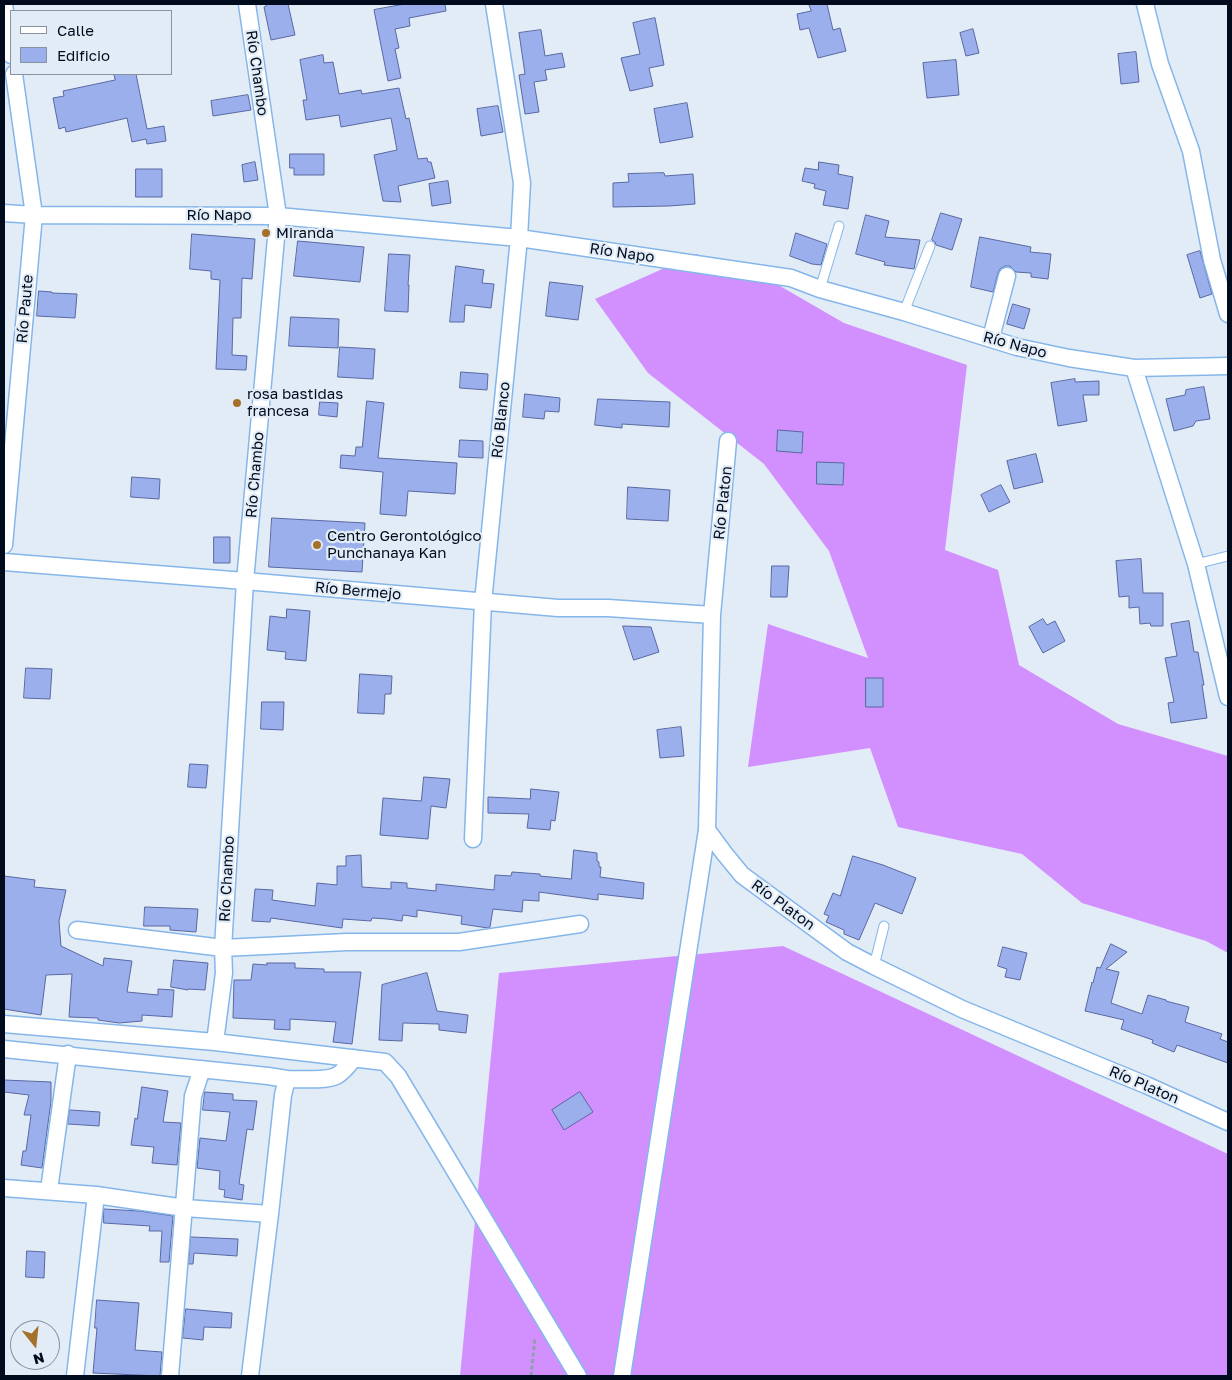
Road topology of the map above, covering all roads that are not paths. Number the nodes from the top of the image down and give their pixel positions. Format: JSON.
{"nodes":[{"id":1,"x":4,"y":4,"type":"edge"},
{"id":2,"x":247,"y":4,"type":"edge"},
{"id":3,"x":494,"y":4,"type":"edge"},
{"id":4,"x":1145,"y":4,"type":"edge"},
{"id":5,"x":10,"y":48,"type":"edge"},
{"id":6,"x":14,"y":75,"type":"edge"},
{"id":7,"x":4,"y":213,"type":"edge"},
{"id":8,"x":34,"y":215,"type":"junction"},
{"id":9,"x":278,"y":216,"type":"junction"},
{"id":10,"x":839,"y":226,"type":"dead end"},
{"id":11,"x":519,"y":238,"type":"junction"},
{"id":12,"x":930,"y":246,"type":"dead end"},
{"id":13,"x":1007,"y":276,"type":"dead end"},
{"id":14,"x":820,"y":289,"type":"junction"},
{"id":15,"x":904,"y":312,"type":"junction"},
{"id":16,"x":1228,"y":314,"type":"edge"},
{"id":17,"x":991,"y":338,"type":"junction"},
{"id":18,"x":1228,"y":366,"type":"edge"},
{"id":19,"x":1134,"y":368,"type":"junction"},
{"id":20,"x":728,"y":441,"type":"dead end"},
{"id":21,"x":4,"y":545,"type":"edge"},
{"id":22,"x":1228,"y":556,"type":"edge"},
{"id":23,"x":4,"y":562,"type":"edge"},
{"id":24,"x":1196,"y":564,"type":"junction"},
{"id":25,"x":245,"y":581,"type":"junction"},
{"id":26,"x":483,"y":602,"type":"junction"},
{"id":27,"x":712,"y":615,"type":"junction"},
{"id":28,"x":1228,"y":697,"type":"edge"},
{"id":29,"x":707,"y":830,"type":"junction"},
{"id":30,"x":473,"y":839,"type":"dead end"},
{"id":31,"x":580,"y":924,"type":"dead end"},
{"id":32,"x":884,"y":926,"type":"dead end"},
{"id":33,"x":77,"y":930,"type":"dead end"},
{"id":34,"x":223,"y":948,"type":"junction"},
{"id":35,"x":874,"y":966,"type":"junction"},
{"id":36,"x":4,"y":1024,"type":"edge"},
{"id":37,"x":215,"y":1042,"type":"junction"},
{"id":38,"x":4,"y":1049,"type":"edge"},
{"id":39,"x":68,"y":1054,"type":"junction"},
{"id":40,"x":354,"y":1058,"type":"junction"},
{"id":41,"x":202,"y":1069,"type":"junction"},
{"id":42,"x":287,"y":1079,"type":"junction"},
{"id":43,"x":1228,"y":1122,"type":"edge"},
{"id":44,"x":4,"y":1188,"type":"edge"},
{"id":45,"x":49,"y":1190,"type":"junction"},
{"id":46,"x":96,"y":1195,"type":"junction"},
{"id":47,"x":185,"y":1208,"type":"junction"},
{"id":48,"x":270,"y":1214,"type":"junction"},
{"id":49,"x":75,"y":1376,"type":"edge"},
{"id":50,"x":170,"y":1376,"type":"edge"},
{"id":51,"x":250,"y":1376,"type":"edge"},
{"id":52,"x":578,"y":1376,"type":"edge"},
{"id":53,"x":622,"y":1376,"type":"edge"}],
"edges":[{"from":1,"to":5,"type":"street"},
{"from":2,"to":9,"type":"street","name":"Río Chambo"},
{"from":3,"to":11,"type":"street","name":"Río Blanco"},
{"from":4,"to":16,"type":"street"},
{"from":6,"to":8,"type":"street","name":"Río Paute"},
{"from":7,"to":8,"type":"street","name":"Río Napo"},
{"from":8,"to":9,"type":"street","name":"Río Napo"},
{"from":8,"to":21,"type":"street","name":"Río Paute"},
{"from":9,"to":11,"type":"street","name":"Río Napo"},
{"from":9,"to":25,"type":"street","name":"Río Chambo"},
{"from":10,"to":14,"type":"lane"},
{"from":11,"to":14,"type":"street","name":"Río Napo"},
{"from":11,"to":26,"type":"street","name":"Río Blanco"},
{"from":12,"to":15,"type":"lane"},
{"from":13,"to":17,"type":"street"},
{"from":14,"to":15,"type":"street","name":"Río Napo"},
{"from":15,"to":17,"type":"street","name":"Río Napo"},
{"from":17,"to":19,"type":"street","name":"Río Napo"},
{"from":18,"to":19,"type":"street","name":"Río Napo"},
{"from":19,"to":24,"type":"street"},
{"from":20,"to":27,"type":"street","name":"Río Platon"},
{"from":22,"to":24,"type":"lane"},
{"from":23,"to":25,"type":"street","name":"Río Bermejo"},
{"from":24,"to":28,"type":"street"},
{"from":25,"to":26,"type":"street","name":"Río Bermejo"},
{"from":25,"to":34,"type":"street","name":"Río Chambo"},
{"from":26,"to":27,"type":"street","name":"Río Bermejo"},
{"from":26,"to":30,"type":"street","name":"Río Blanco"},
{"from":27,"to":29,"type":"street","name":"Río Platon"},
{"from":29,"to":35,"type":"street","name":"Río Platon"},
{"from":29,"to":53,"type":"street"},
{"from":31,"to":34,"type":"street"},
{"from":32,"to":35,"type":"lane"},
{"from":33,"to":34,"type":"street"},
{"from":34,"to":37,"type":"street","name":"Río Chambo"},
{"from":35,"to":43,"type":"street","name":"Río Platon"},
{"from":36,"to":37,"type":"street"},
{"from":37,"to":40,"type":"street"},
{"from":38,"to":39,"type":"street"},
{"from":39,"to":41,"type":"street"},
{"from":39,"to":45,"type":"street"},
{"from":40,"to":42,"type":"street"},
{"from":40,"to":52,"type":"street"},
{"from":41,"to":42,"type":"street"},
{"from":41,"to":47,"type":"street"},
{"from":42,"to":48,"type":"street"},
{"from":44,"to":45,"type":"street"},
{"from":45,"to":46,"type":"street"},
{"from":46,"to":47,"type":"street"},
{"from":46,"to":49,"type":"street"},
{"from":47,"to":48,"type":"street"},
{"from":47,"to":50,"type":"street"},
{"from":48,"to":51,"type":"street"}]}
